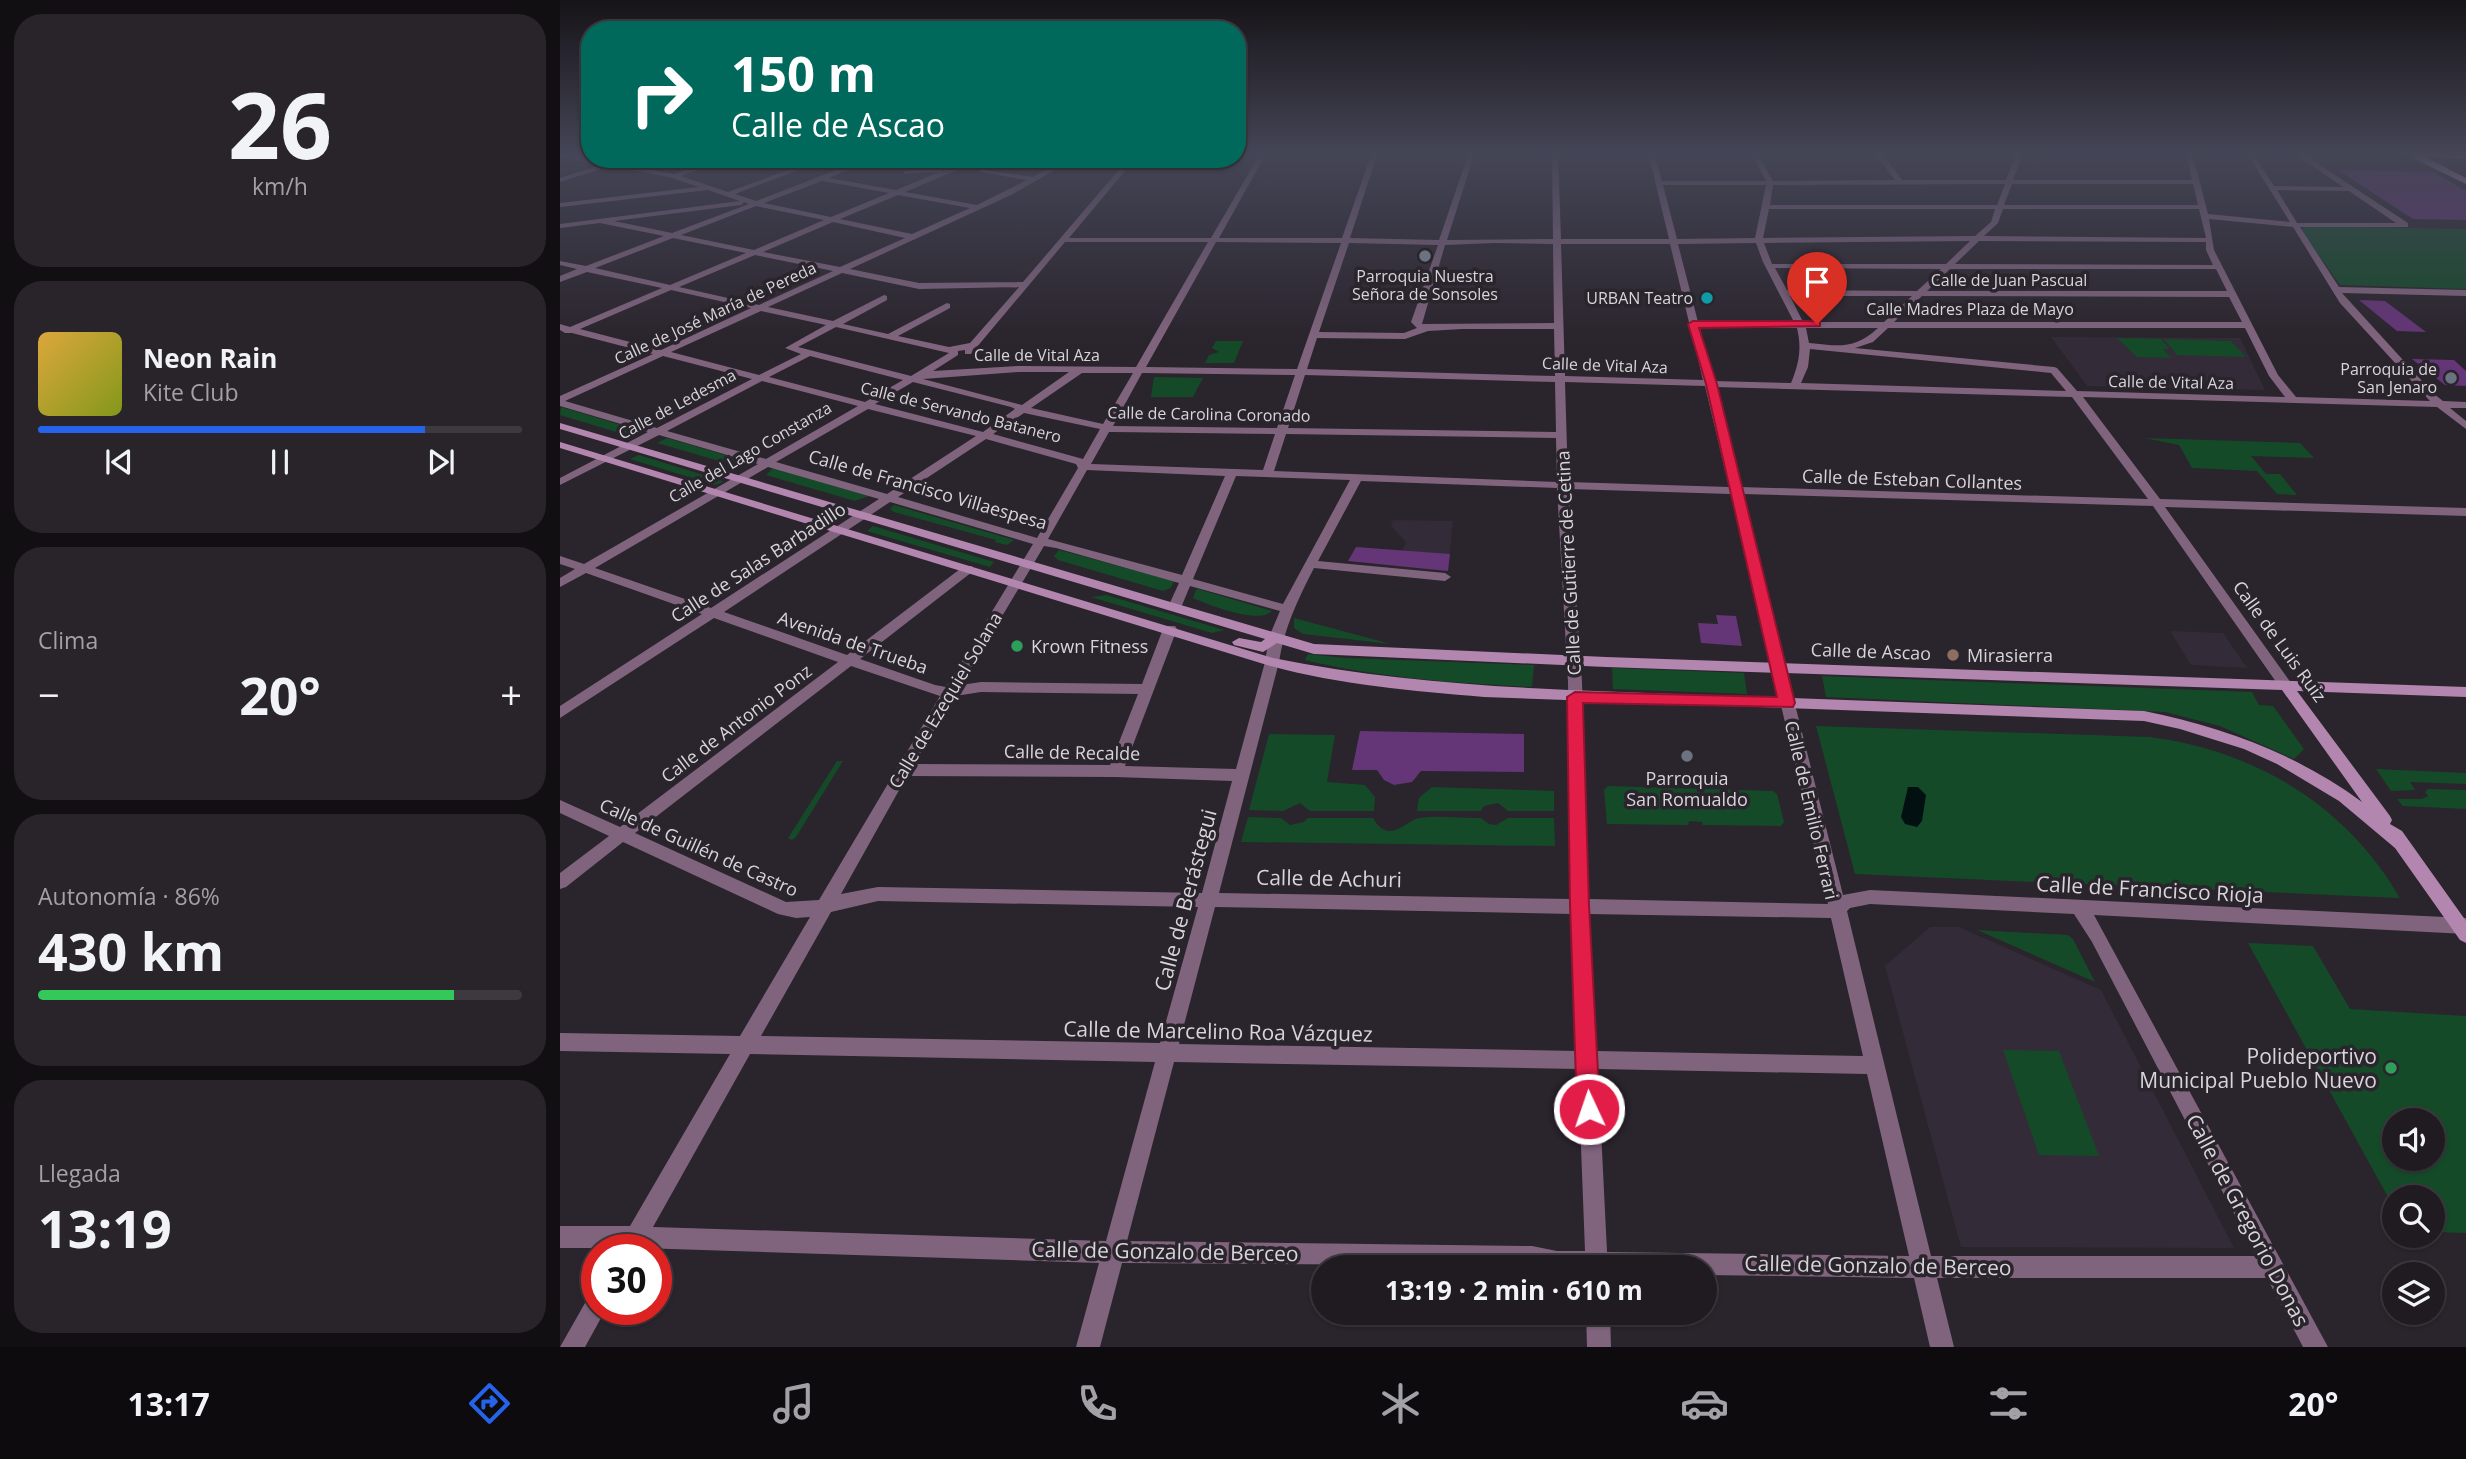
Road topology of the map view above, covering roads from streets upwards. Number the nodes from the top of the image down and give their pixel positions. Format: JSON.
{"nodes":[{"id":1,"x":654,"y":215,"type":"edge"},
{"id":2,"x":726,"y":215,"type":"edge"},
{"id":3,"x":813,"y":215,"type":"edge"},
{"id":4,"x":844,"y":215,"type":"edge"},
{"id":5,"x":961,"y":215,"type":"edge"},
{"id":6,"x":1083,"y":215,"type":"edge"},
{"id":7,"x":1228,"y":215,"type":"edge"},
{"id":8,"x":1355,"y":215,"type":"edge"},
{"id":9,"x":1451,"y":215,"type":"edge"},
{"id":10,"x":1557,"y":215,"type":"edge"},
{"id":11,"x":1667,"y":215,"type":"edge"},
{"id":12,"x":1764,"y":215,"type":"edge"},
{"id":13,"x":1999,"y":215,"type":"edge"},
{"id":14,"x":2204,"y":215,"type":"edge"},
{"id":15,"x":2228,"y":215,"type":"edge"},
{"id":16,"x":2288,"y":215,"type":"edge"},
{"id":17,"x":2392,"y":215,"type":"edge"},
{"id":18,"x":601,"y":221,"type":"junction"},
{"id":19,"x":830,"y":221,"type":"junction"},
{"id":20,"x":2294,"y":225,"type":"junction"},
{"id":21,"x":560,"y":226,"type":"edge"},
{"id":22,"x":1989,"y":229,"type":"junction"},
{"id":23,"x":674,"y":236,"type":"junction"},
{"id":24,"x":914,"y":237,"type":"junction"},
{"id":25,"x":1979,"y":238,"type":"junction"},
{"id":26,"x":2031,"y":239,"type":"junction"},
{"id":27,"x":1061,"y":240,"type":"junction"},
{"id":28,"x":1214,"y":240,"type":"junction"},
{"id":29,"x":1347,"y":240,"type":"junction"},
{"id":30,"x":2210,"y":240,"type":"junction"},
{"id":31,"x":1558,"y":242,"type":"junction"},
{"id":32,"x":1674,"y":242,"type":"junction"},
{"id":33,"x":1760,"y":242,"type":"junction"},
{"id":34,"x":1442,"y":243,"type":"junction"},
{"id":35,"x":754,"y":253,"type":"junction"},
{"id":36,"x":560,"y":263,"type":"edge"},
{"id":37,"x":1771,"y":266,"type":"junction"},
{"id":38,"x":1949,"y":266,"type":"junction"},
{"id":39,"x":2219,"y":267,"type":"junction"},
{"id":40,"x":586,"y":269,"type":"junction"},
{"id":41,"x":842,"y":270,"type":"junction"},
{"id":42,"x":560,"y":279,"type":"edge"},
{"id":43,"x":1026,"y":284,"type":"junction"},
{"id":44,"x":671,"y":288,"type":"junction"},
{"id":45,"x":2336,"y":290,"type":"junction"},
{"id":46,"x":1786,"y":293,"type":"junction"},
{"id":47,"x":1919,"y":293,"type":"junction"},
{"id":48,"x":2466,"y":293,"type":"edge"},
{"id":49,"x":2232,"y":294,"type":"junction"},
{"id":50,"x":884,"y":298,"type":"dead end"},
{"id":51,"x":947,"y":306,"type":"dead end"},
{"id":52,"x":760,"y":308,"type":"junction"},
{"id":53,"x":832,"y":324,"type":"junction"},
{"id":54,"x":1693,"y":324,"type":"junction"},
{"id":55,"x":1801,"y":324,"type":"junction"},
{"id":56,"x":1885,"y":324,"type":"junction"},
{"id":57,"x":2247,"y":325,"type":"junction"},
{"id":58,"x":1560,"y":326,"type":"junction"},
{"id":59,"x":560,"y":327,"type":"edge"},
{"id":60,"x":1427,"y":328,"type":"junction"},
{"id":61,"x":571,"y":329,"type":"junction"},
{"id":62,"x":560,"y":334,"type":"edge"},
{"id":63,"x":1315,"y":335,"type":"junction"},
{"id":64,"x":889,"y":337,"type":"junction"},
{"id":65,"x":971,"y":346,"type":"junction"},
{"id":66,"x":1806,"y":346,"type":"junction"},
{"id":67,"x":1844,"y":349,"type":"junction"},
{"id":68,"x":953,"y":351,"type":"junction"},
{"id":69,"x":809,"y":353,"type":"junction"},
{"id":70,"x":661,"y":354,"type":"junction"},
{"id":71,"x":1079,"y":370,"type":"junction"},
{"id":72,"x":1138,"y":371,"type":"junction"},
{"id":73,"x":952,"y":372,"type":"junction"},
{"id":74,"x":1302,"y":372,"type":"junction"},
{"id":75,"x":762,"y":378,"type":"junction"},
{"id":76,"x":911,"y":379,"type":"junction"},
{"id":77,"x":1560,"y":379,"type":"junction"},
{"id":78,"x":1711,"y":384,"type":"junction"},
{"id":79,"x":1794,"y":387,"type":"junction"},
{"id":80,"x":2075,"y":395,"type":"junction"},
{"id":81,"x":560,"y":401,"type":"edge"},
{"id":82,"x":2294,"y":401,"type":"junction"},
{"id":83,"x":867,"y":405,"type":"junction"},
{"id":84,"x":2441,"y":405,"type":"junction"},
{"id":85,"x":2466,"y":405,"type":"edge"},
{"id":86,"x":1022,"y":410,"type":"junction"},
{"id":87,"x":2466,"y":426,"type":"edge"},
{"id":88,"x":563,"y":428,"type":"edge"},
{"id":89,"x":1105,"y":428,"type":"junction"},
{"id":90,"x":1281,"y":431,"type":"junction"},
{"id":91,"x":658,"y":432,"type":"junction"},
{"id":92,"x":985,"y":435,"type":"junction"},
{"id":93,"x":1561,"y":435,"type":"junction"},
{"id":94,"x":560,"y":445,"type":"edge"},
{"id":95,"x":630,"y":446,"type":"junction"},
{"id":96,"x":605,"y":459,"type":"junction"},
{"id":97,"x":767,"y":462,"type":"junction"},
{"id":98,"x":1083,"y":467,"type":"junction"},
{"id":99,"x":1232,"y":472,"type":"junction"},
{"id":100,"x":1267,"y":474,"type":"junction"},
{"id":101,"x":1357,"y":478,"type":"junction"},
{"id":102,"x":738,"y":479,"type":"junction"},
{"id":103,"x":560,"y":482,"type":"edge"},
{"id":104,"x":1563,"y":485,"type":"junction"},
{"id":105,"x":1735,"y":491,"type":"junction"},
{"id":106,"x":715,"y":493,"type":"junction"},
{"id":107,"x":792,"y":495,"type":"junction"},
{"id":108,"x":888,"y":497,"type":"junction"},
{"id":109,"x":2156,"y":503,"type":"junction"},
{"id":110,"x":2466,"y":512,"type":"edge"},
{"id":111,"x":783,"y":513,"type":"junction"},
{"id":112,"x":860,"y":515,"type":"junction"},
{"id":113,"x":839,"y":529,"type":"junction"},
{"id":114,"x":1039,"y":542,"type":"junction"},
{"id":115,"x":560,"y":560,"type":"edge"},
{"id":116,"x":1025,"y":563,"type":"junction"},
{"id":117,"x":1312,"y":564,"type":"junction"},
{"id":118,"x":584,"y":569,"type":"junction"},
{"id":119,"x":968,"y":569,"type":"junction"},
{"id":120,"x":1445,"y":577,"type":"dead end"},
{"id":121,"x":1186,"y":580,"type":"junction"},
{"id":122,"x":1014,"y":582,"type":"junction"},
{"id":123,"x":560,"y":583,"type":"edge"},
{"id":124,"x":1105,"y":587,"type":"junction"},
{"id":125,"x":1174,"y":607,"type":"junction"},
{"id":126,"x":1287,"y":609,"type":"junction"},
{"id":127,"x":711,"y":613,"type":"junction"},
{"id":128,"x":1170,"y":629,"type":"junction"},
{"id":129,"x":1276,"y":637,"type":"junction"},
{"id":130,"x":1204,"y":640,"type":"junction"},
{"id":131,"x":1574,"y":660,"type":"junction"},
{"id":132,"x":848,"y":661,"type":"junction"},
{"id":133,"x":1272,"y":662,"type":"junction"},
{"id":134,"x":1780,"y":666,"type":"junction"},
{"id":135,"x":2286,"y":686,"type":"junction"},
{"id":136,"x":1146,"y":689,"type":"junction"},
{"id":137,"x":949,"y":692,"type":"junction"},
{"id":138,"x":2466,"y":692,"type":"edge"},
{"id":139,"x":1575,"y":697,"type":"junction"},
{"id":140,"x":1787,"y":703,"type":"junction"},
{"id":141,"x":560,"y":713,"type":"edge"},
{"id":142,"x":903,"y":770,"type":"junction"},
{"id":143,"x":1115,"y":771,"type":"junction"},
{"id":144,"x":1241,"y":775,"type":"junction"},
{"id":145,"x":560,"y":806,"type":"edge"},
{"id":146,"x":621,"y":834,"type":"junction"},
{"id":147,"x":2401,"y":843,"type":"junction"},
{"id":148,"x":560,"y":882,"type":"edge"},
{"id":149,"x":1210,"y":899,"type":"junction"},
{"id":150,"x":1580,"y":905,"type":"junction"},
{"id":151,"x":824,"y":908,"type":"junction"},
{"id":152,"x":2080,"y":909,"type":"junction"},
{"id":153,"x":1836,"y":911,"type":"junction"},
{"id":154,"x":2464,"y":929,"type":"edge"},
{"id":155,"x":560,"y":1042,"type":"edge"},
{"id":156,"x":745,"y":1044,"type":"junction"},
{"id":157,"x":1167,"y":1054,"type":"junction"},
{"id":158,"x":1586,"y":1058,"type":"junction"},
{"id":159,"x":1874,"y":1065,"type":"junction"},
{"id":160,"x":637,"y":1234,"type":"edge"},
{"id":161,"x":560,"y":1237,"type":"edge"},
{"id":162,"x":581,"y":1239,"type":"edge"},
{"id":163,"x":672,"y":1244,"type":"edge"},
{"id":164,"x":1113,"y":1252,"type":"junction"},
{"id":165,"x":1364,"y":1255,"type":"edge"},
{"id":166,"x":1597,"y":1255,"type":"edge"},
{"id":167,"x":1717,"y":1265,"type":"edge"},
{"id":168,"x":1922,"y":1266,"type":"junction"},
{"id":169,"x":2273,"y":1267,"type":"junction"},
{"id":170,"x":585,"y":1325,"type":"edge"},
{"id":171,"x":1598,"y":1325,"type":"edge"},
{"id":172,"x":572,"y":1347,"type":"edge"},
{"id":173,"x":1088,"y":1347,"type":"edge"},
{"id":174,"x":1599,"y":1347,"type":"edge"},
{"id":175,"x":1942,"y":1347,"type":"edge"},
{"id":176,"x":2316,"y":1347,"type":"edge"}],
"edges":[{"from":1,"to":18,"type":"street"},
{"from":2,"to":23,"type":"street"},
{"from":3,"to":19,"type":"street"},
{"from":4,"to":19,"type":"street"},
{"from":5,"to":24,"type":"street","name":"Calle de José María de Pereda"},
{"from":6,"to":27,"type":"street"},
{"from":7,"to":28,"type":"street","name":"Calle de Ezequiel Solana"},
{"from":8,"to":29,"type":"street"},
{"from":9,"to":34,"type":"street"},
{"from":10,"to":31,"type":"street","name":"Calle de Gutierre de Cetina"},
{"from":11,"to":32,"type":"street","name":"Calle de Emilio Ferrari"},
{"from":12,"to":33,"type":"street"},
{"from":13,"to":22,"type":"street"},
{"from":14,"to":30,"type":"street"},
{"from":15,"to":20,"type":"street"},
{"from":16,"to":20,"type":"street"},
{"from":17,"to":20,"type":"street"},
{"from":18,"to":21,"type":"street"},
{"from":18,"to":23,"type":"street"},
{"from":19,"to":24,"type":"street"},
{"from":19,"to":35,"type":"street"},
{"from":20,"to":45,"type":"street"},
{"from":22,"to":25,"type":"street"},
{"from":22,"to":26,"type":"street"},
{"from":23,"to":35,"type":"street"},
{"from":23,"to":40,"type":"street"},
{"from":24,"to":41,"type":"street","name":"Calle de José María de Pereda"},
{"from":25,"to":26,"type":"street"},
{"from":25,"to":33,"type":"street"},
{"from":25,"to":38,"type":"street"},
{"from":26,"to":30,"type":"street"},
{"from":27,"to":28,"type":"street"},
{"from":27,"to":43,"type":"street"},
{"from":28,"to":29,"type":"street"},
{"from":28,"to":72,"type":"street","name":"Calle de Ezequiel Solana"},
{"from":29,"to":34,"type":"street"},
{"from":29,"to":63,"type":"street"},
{"from":30,"to":39,"type":"street"},
{"from":31,"to":32,"type":"street"},
{"from":31,"to":34,"type":"street"},
{"from":31,"to":58,"type":"street","name":"Calle de Gutierre de Cetina"},
{"from":32,"to":33,"type":"street"},
{"from":32,"to":54,"type":"street","name":"Calle de Emilio Ferrari"},
{"from":33,"to":37,"type":"street"},
{"from":34,"to":60,"type":"street"},
{"from":35,"to":41,"type":"street"},
{"from":35,"to":44,"type":"street"},
{"from":36,"to":40,"type":"street"},
{"from":37,"to":38,"type":"street"},
{"from":37,"to":46,"type":"street"},
{"from":38,"to":39,"type":"street"},
{"from":38,"to":47,"type":"street"},
{"from":39,"to":49,"type":"street"},
{"from":40,"to":42,"type":"street"},
{"from":40,"to":44,"type":"street"},
{"from":41,"to":43,"type":"street"},
{"from":41,"to":52,"type":"street","name":"Calle de José María de Pereda"},
{"from":43,"to":65,"type":"street"},
{"from":44,"to":52,"type":"street"},
{"from":44,"to":61,"type":"street"},
{"from":45,"to":48,"type":"street"},
{"from":45,"to":84,"type":"street"},
{"from":46,"to":47,"type":"street","name":"Calle de Juan Pascual"},
{"from":46,"to":55,"type":"street"},
{"from":47,"to":49,"type":"street","name":"Calle de Juan Pascual"},
{"from":47,"to":56,"type":"street"},
{"from":49,"to":57,"type":"street"},
{"from":50,"to":53,"type":"street"},
{"from":51,"to":64,"type":"street"},
{"from":52,"to":53,"type":"street"},
{"from":52,"to":70,"type":"street","name":"Calle de José María de Pereda"},
{"from":53,"to":64,"type":"street"},
{"from":53,"to":69,"type":"street","name":"Calle de Carolina Coronado"},
{"from":54,"to":55,"type":"street","name":"Calle Madres Plaza de Mayo"},
{"from":54,"to":78,"type":"street","name":"Calle de Emilio Ferrari"},
{"from":55,"to":56,"type":"street","name":"Calle Madres Plaza de Mayo"},
{"from":55,"to":66,"type":"street"},
{"from":56,"to":57,"type":"street","name":"Calle Madres Plaza de Mayo"},
{"from":56,"to":67,"type":"street"},
{"from":57,"to":82,"type":"street"},
{"from":58,"to":60,"type":"street"},
{"from":58,"to":77,"type":"street","name":"Calle de Gutierre de Cetina"},
{"from":59,"to":61,"type":"street","name":"Calle de Servando Batanero"},
{"from":60,"to":63,"type":"street"},
{"from":61,"to":62,"type":"street"},
{"from":61,"to":70,"type":"street","name":"Calle de Servando Batanero"},
{"from":63,"to":74,"type":"street"},
{"from":64,"to":68,"type":"street"},
{"from":65,"to":68,"type":"street"},
{"from":65,"to":73,"type":"street"},
{"from":66,"to":67,"type":"street"},
{"from":66,"to":79,"type":"street"},
{"from":67,"to":80,"type":"street","name":"Calle de Luis Ruiz"},
{"from":68,"to":76,"type":"street","name":"Calle del Lago Constanza"},
{"from":69,"to":75,"type":"street","name":"Calle de Ledesma"},
{"from":69,"to":76,"type":"street","name":"Calle de Carolina Coronado"},
{"from":70,"to":75,"type":"street","name":"Calle de Servando Batanero"},
{"from":70,"to":81,"type":"street","name":"Calle de José María de Pereda"},
{"from":71,"to":72,"type":"street","name":"Calle de Vital Aza"},
{"from":71,"to":73,"type":"street","name":"Calle de Vital Aza"},
{"from":71,"to":86,"type":"street","name":"Calle de Salas Barbadillo"},
{"from":72,"to":74,"type":"street","name":"Calle de Vital Aza"},
{"from":72,"to":89,"type":"street","name":"Calle de Ezequiel Solana"},
{"from":73,"to":76,"type":"street","name":"Calle de Vital Aza"},
{"from":74,"to":77,"type":"street","name":"Calle de Vital Aza"},
{"from":74,"to":90,"type":"street"},
{"from":75,"to":83,"type":"street","name":"Calle de Servando Batanero"},
{"from":75,"to":91,"type":"street","name":"Calle de Ledesma"},
{"from":76,"to":83,"type":"street","name":"Calle del Lago Constanza"},
{"from":76,"to":86,"type":"street","name":"Calle de Carolina Coronado"},
{"from":77,"to":78,"type":"street","name":"Calle de Vital Aza"},
{"from":77,"to":93,"type":"street","name":"Calle de Gutierre de Cetina"},
{"from":78,"to":79,"type":"street","name":"Calle de Vital Aza"},
{"from":78,"to":105,"type":"street","name":"Calle de Emilio Ferrari"},
{"from":79,"to":80,"type":"street","name":"Calle de Vital Aza"},
{"from":80,"to":82,"type":"street","name":"Calle de Vital Aza"},
{"from":80,"to":109,"type":"street","name":"Calle de Luis Ruiz"},
{"from":81,"to":91,"type":"street","name":"Calle de Francisco Villaespesa"},
{"from":82,"to":84,"type":"street","name":"Calle de Vital Aza"},
{"from":83,"to":92,"type":"street","name":"Calle de Servando Batanero"},
{"from":83,"to":97,"type":"street","name":"Calle del Lago Constanza"},
{"from":84,"to":85,"type":"street","name":"Calle de Vital Aza"},
{"from":84,"to":87,"type":"street"},
{"from":86,"to":89,"type":"street","name":"Calle de Carolina Coronado"},
{"from":86,"to":92,"type":"street","name":"Calle de Salas Barbadillo"},
{"from":88,"to":95,"type":"street"},
{"from":89,"to":90,"type":"street","name":"Calle de Carolina Coronado"},
{"from":89,"to":98,"type":"street","name":"Calle de Ezequiel Solana"},
{"from":90,"to":93,"type":"street","name":"Calle de Carolina Coronado"},
{"from":90,"to":100,"type":"street"},
{"from":91,"to":95,"type":"street","name":"Calle de Ledesma"},
{"from":91,"to":97,"type":"street","name":"Calle de Francisco Villaespesa"},
{"from":92,"to":98,"type":"street","name":"Calle de Servando Batanero"},
{"from":92,"to":108,"type":"street","name":"Calle de Salas Barbadillo"},
{"from":93,"to":104,"type":"street","name":"Calle de Gutierre de Cetina"},
{"from":94,"to":95,"type":"street"},
{"from":94,"to":96,"type":"street"},
{"from":95,"to":96,"type":"street","name":"Calle de Ledesma"},
{"from":95,"to":102,"type":"street"},
{"from":96,"to":103,"type":"street","name":"Calle de Ledesma"},
{"from":96,"to":106,"type":"street"},
{"from":97,"to":102,"type":"street","name":"Calle del Lago Constanza"},
{"from":97,"to":108,"type":"street","name":"Calle de Francisco Villaespesa"},
{"from":98,"to":99,"type":"street","name":"Calle de Servando Batanero"},
{"from":98,"to":114,"type":"street","name":"Calle de Ezequiel Solana"},
{"from":99,"to":100,"type":"street","name":"Calle de Servando Batanero"},
{"from":99,"to":121,"type":"street"},
{"from":100,"to":101,"type":"street","name":"Calle de Servando Batanero"},
{"from":101,"to":104,"type":"street","name":"Calle de Esteban Collantes"},
{"from":101,"to":117,"type":"street","name":"Calle de Berástegui"},
{"from":102,"to":106,"type":"street","name":"Calle del Lago Constanza"},
{"from":102,"to":107,"type":"street"},
{"from":104,"to":105,"type":"street","name":"Calle de Esteban Collantes"},
{"from":104,"to":131,"type":"street","name":"Calle de Gutierre de Cetina"},
{"from":105,"to":109,"type":"street","name":"Calle de Esteban Collantes"},
{"from":105,"to":134,"type":"street","name":"Calle de Emilio Ferrari"},
{"from":106,"to":107,"type":"street"},
{"from":106,"to":111,"type":"street"},
{"from":106,"to":118,"type":"street","name":"Calle del Lago Constanza"},
{"from":107,"to":112,"type":"street"},
{"from":108,"to":112,"type":"street","name":"Calle de Salas Barbadillo"},
{"from":108,"to":114,"type":"street","name":"Calle de Francisco Villaespesa"},
{"from":109,"to":110,"type":"street","name":"Calle de Esteban Collantes"},
{"from":109,"to":135,"type":"street","name":"Calle de Luis Ruiz"},
{"from":111,"to":112,"type":"street"},
{"from":111,"to":113,"type":"street"},
{"from":112,"to":113,"type":"street","name":"Calle de Salas Barbadillo"},
{"from":112,"to":116,"type":"street"},
{"from":113,"to":119,"type":"street"},
{"from":113,"to":127,"type":"street","name":"Calle de Salas Barbadillo"},
{"from":114,"to":116,"type":"street","name":"Calle de Ezequiel Solana"},
{"from":114,"to":121,"type":"street","name":"Calle de Francisco Villaespesa"},
{"from":115,"to":118,"type":"street","name":"Avenida de Trueba"},
{"from":116,"to":122,"type":"street","name":"Calle de Ezequiel Solana"},
{"from":116,"to":124,"type":"street"},
{"from":117,"to":120,"type":"street"},
{"from":117,"to":126,"type":"street","name":"Calle de Berástegui"},
{"from":118,"to":123,"type":"street","name":"Calle del Lago Constanza"},
{"from":118,"to":127,"type":"street","name":"Avenida de Trueba"},
{"from":119,"to":122,"type":"street"},
{"from":119,"to":132,"type":"street","name":"Calle de Antonio Ponz"},
{"from":121,"to":125,"type":"street"},
{"from":121,"to":126,"type":"street","name":"Calle de Francisco Villaespesa"},
{"from":122,"to":124,"type":"street"},
{"from":122,"to":128,"type":"street"},
{"from":122,"to":137,"type":"street","name":"Calle de Ezequiel Solana"},
{"from":124,"to":125,"type":"street"},
{"from":125,"to":129,"type":"street"},
{"from":126,"to":129,"type":"street","name":"Calle de Berástegui"},
{"from":127,"to":132,"type":"street","name":"Avenida de Trueba"},
{"from":127,"to":141,"type":"street","name":"Calle de Salas Barbadillo"},
{"from":128,"to":130,"type":"street"},
{"from":128,"to":136,"type":"street"},
{"from":129,"to":130,"type":"street"},
{"from":129,"to":131,"type":"street","name":"Calle de Ascao"},
{"from":129,"to":133,"type":"street","name":"Calle de Berástegui"},
{"from":130,"to":133,"type":"street"},
{"from":131,"to":134,"type":"street","name":"Calle de Ascao"},
{"from":131,"to":139,"type":"street","name":"Calle de Gutierre de Cetina"},
{"from":132,"to":137,"type":"street","name":"Avenida de Trueba"},
{"from":132,"to":146,"type":"street","name":"Calle de Antonio Ponz"},
{"from":133,"to":139,"type":"street"},
{"from":133,"to":144,"type":"street","name":"Calle de Berástegui"},
{"from":134,"to":135,"type":"street","name":"Calle de Ascao"},
{"from":134,"to":140,"type":"street","name":"Calle de Emilio Ferrari"},
{"from":135,"to":138,"type":"street","name":"Calle de Ascao"},
{"from":135,"to":147,"type":"street","name":"Calle de Luis Ruiz"},
{"from":136,"to":137,"type":"street","name":"Avenida de Trueba"},
{"from":136,"to":143,"type":"street"},
{"from":137,"to":142,"type":"street","name":"Calle de Ezequiel Solana"},
{"from":139,"to":140,"type":"street"},
{"from":139,"to":150,"type":"street","name":"Calle de Gutierre de Cetina"},
{"from":140,"to":147,"type":"street"},
{"from":140,"to":153,"type":"street","name":"Calle de Emilio Ferrari"},
{"from":142,"to":143,"type":"street","name":"Calle de Recalde"},
{"from":142,"to":151,"type":"street","name":"Calle de Ezequiel Solana"},
{"from":143,"to":144,"type":"street","name":"Calle de Recalde"},
{"from":144,"to":149,"type":"street","name":"Calle de Berástegui"},
{"from":145,"to":146,"type":"street","name":"Calle de Guillén de Castro"},
{"from":146,"to":148,"type":"street","name":"Calle de Antonio Ponz"},
{"from":146,"to":151,"type":"street","name":"Calle de Guillén de Castro"},
{"from":147,"to":154,"type":"street","name":"Calle de Luis Ruiz"},
{"from":149,"to":150,"type":"street","name":"Calle de Achuri"},
{"from":149,"to":151,"type":"street","name":"Calle de Achuri"},
{"from":149,"to":157,"type":"street","name":"Calle de Berástegui"},
{"from":150,"to":153,"type":"street","name":"Calle de Achuri"},
{"from":150,"to":158,"type":"street","name":"Calle de Gutierre de Cetina"},
{"from":151,"to":156,"type":"street","name":"Calle de Ezequiel Solana"},
{"from":152,"to":153,"type":"street","name":"Calle de Francisco Rioja"},
{"from":152,"to":154,"type":"street","name":"Calle de Francisco Rioja"},
{"from":152,"to":169,"type":"street","name":"Calle de Gregorio Donas"},
{"from":153,"to":159,"type":"street","name":"Calle de Emilio Ferrari"},
{"from":155,"to":156,"type":"street","name":"Calle de Marcelino Roa Vázquez"},
{"from":156,"to":157,"type":"street","name":"Calle de Marcelino Roa Vázquez"},
{"from":156,"to":160,"type":"street","name":"Calle de Ezequiel Solana"},
{"from":157,"to":158,"type":"street","name":"Calle de Marcelino Roa Vázquez"},
{"from":157,"to":164,"type":"street","name":"Calle de Berástegui"},
{"from":158,"to":159,"type":"street","name":"Calle de Marcelino Roa Vázquez"},
{"from":158,"to":166,"type":"street","name":"Calle de Gutierre de Cetina"},
{"from":159,"to":168,"type":"street","name":"Calle de Emilio Ferrari"},
{"from":161,"to":162,"type":"street","name":"Calle de Gonzalo de Berceo"},
{"from":163,"to":164,"type":"street","name":"Calle de Gonzalo de Berceo"},
{"from":164,"to":165,"type":"street","name":"Calle de Gonzalo de Berceo"},
{"from":164,"to":173,"type":"street","name":"Calle de Berástegui"},
{"from":167,"to":168,"type":"street","name":"Calle de Gonzalo de Berceo"},
{"from":168,"to":169,"type":"street","name":"Calle de Gonzalo de Berceo"},
{"from":168,"to":175,"type":"street","name":"Calle de Emilio Ferrari"},
{"from":169,"to":176,"type":"street","name":"Calle de Gregorio Donas"},
{"from":170,"to":172,"type":"street"},
{"from":171,"to":174,"type":"street"}]}
